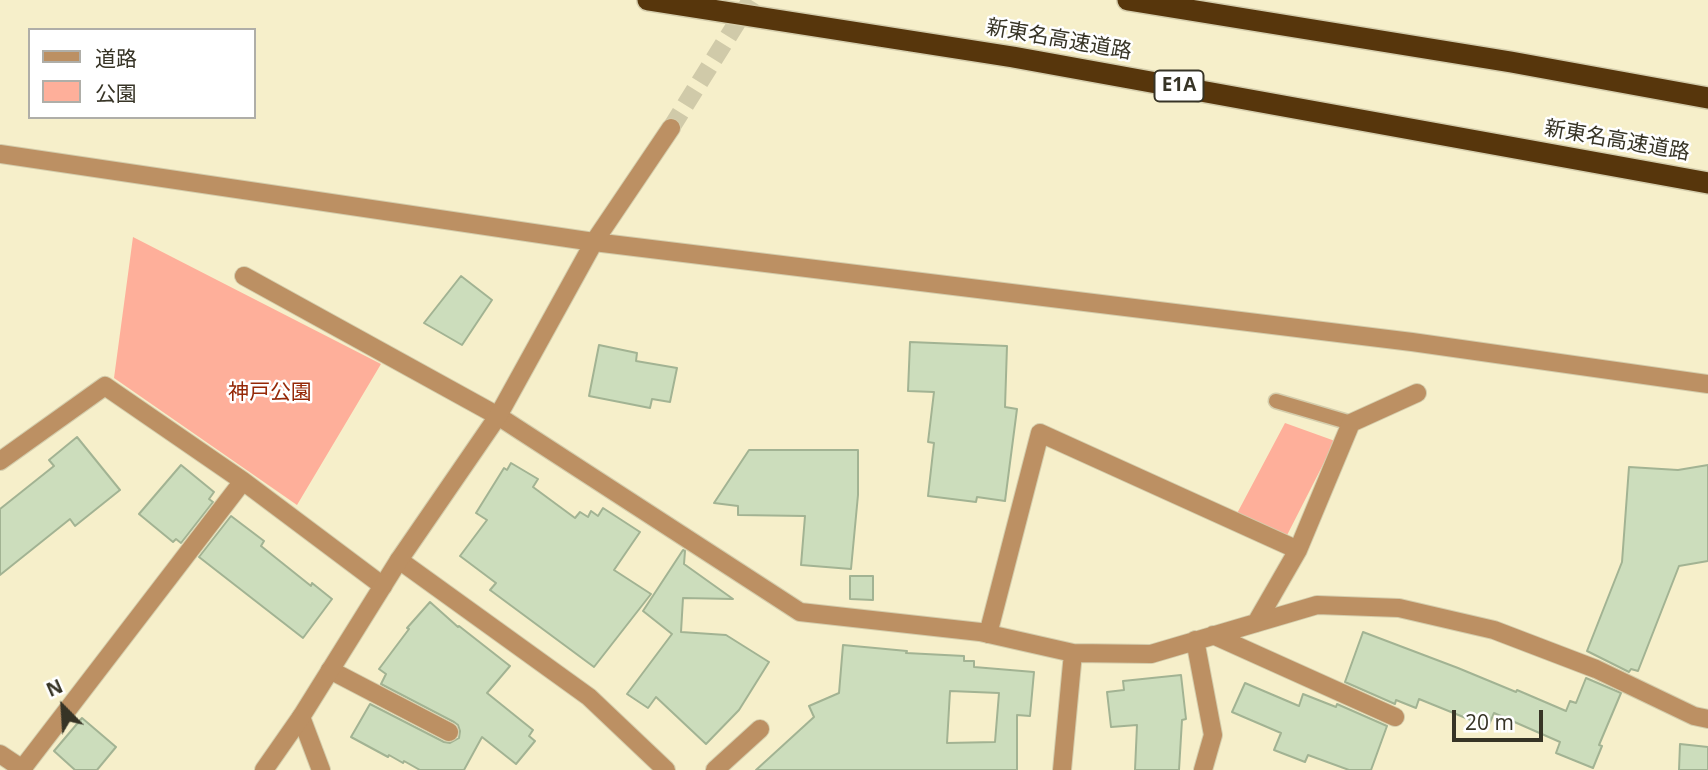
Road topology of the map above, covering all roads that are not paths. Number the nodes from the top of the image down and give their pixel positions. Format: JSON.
{"nodes":[{"id":1,"x":648,"y":0,"type":"edge"},
{"id":2,"x":1128,"y":0,"type":"edge"},
{"id":3,"x":1708,"y":98,"type":"edge"},
{"id":4,"x":671,"y":128,"type":"tunnel mouth"},
{"id":5,"x":0,"y":154,"type":"edge"},
{"id":6,"x":1708,"y":183,"type":"edge"},
{"id":7,"x":594,"y":242,"type":"junction"},
{"id":8,"x":244,"y":276,"type":"dead end"},
{"id":9,"x":1708,"y":384,"type":"edge"},
{"id":10,"x":1416,"y":393,"type":"dead end"},
{"id":11,"x":1276,"y":401,"type":"dead end"},
{"id":12,"x":498,"y":416,"type":"junction"},
{"id":13,"x":1351,"y":423,"type":"junction"},
{"id":14,"x":0,"y":461,"type":"edge"},
{"id":15,"x":243,"y":481,"type":"junction"},
{"id":16,"x":1298,"y":550,"type":"junction"},
{"id":17,"x":399,"y":560,"type":"junction"},
{"id":18,"x":383,"y":586,"type":"junction"},
{"id":19,"x":1256,"y":623,"type":"junction"},
{"id":20,"x":988,"y":634,"type":"junction"},
{"id":21,"x":1213,"y":635,"type":"junction"},
{"id":22,"x":1195,"y":640,"type":"junction"},
{"id":23,"x":1073,"y":653,"type":"junction"},
{"id":24,"x":330,"y":670,"type":"junction"},
{"id":25,"x":301,"y":717,"type":"junction"},
{"id":26,"x":1395,"y":717,"type":"dead end"},
{"id":27,"x":1708,"y":719,"type":"edge"},
{"id":28,"x":760,"y":729,"type":"dead end"},
{"id":29,"x":449,"y":732,"type":"dead end"},
{"id":30,"x":0,"y":754,"type":"edge"},
{"id":31,"x":22,"y":770,"type":"edge"},
{"id":32,"x":264,"y":770,"type":"edge"},
{"id":33,"x":321,"y":770,"type":"edge"},
{"id":34,"x":666,"y":770,"type":"edge"},
{"id":35,"x":715,"y":770,"type":"edge"},
{"id":36,"x":1062,"y":770,"type":"edge"},
{"id":37,"x":1203,"y":770,"type":"edge"}],
"edges":[{"from":1,"to":6,"type":"highway","name":"新東名高速道路","number":"E1A"},
{"from":2,"to":3,"type":"highway"},
{"from":4,"to":7,"type":"street"},
{"from":5,"to":7,"type":"street"},
{"from":7,"to":9,"type":"street"},
{"from":7,"to":12,"type":"street"},
{"from":8,"to":12,"type":"street"},
{"from":10,"to":13,"type":"street"},
{"from":11,"to":13,"type":"lane"},
{"from":12,"to":17,"type":"street"},
{"from":12,"to":20,"type":"street"},
{"from":13,"to":16,"type":"street"},
{"from":14,"to":15,"type":"street"},
{"from":15,"to":18,"type":"street"},
{"from":15,"to":31,"type":"street"},
{"from":16,"to":19,"type":"street"},
{"from":16,"to":20,"type":"street"},
{"from":17,"to":18,"type":"street"},
{"from":17,"to":34,"type":"street"},
{"from":18,"to":24,"type":"street"},
{"from":19,"to":21,"type":"street"},
{"from":19,"to":27,"type":"street"},
{"from":20,"to":23,"type":"street"},
{"from":21,"to":22,"type":"street"},
{"from":21,"to":26,"type":"street"},
{"from":22,"to":23,"type":"street"},
{"from":22,"to":37,"type":"street"},
{"from":23,"to":36,"type":"street"},
{"from":24,"to":25,"type":"street"},
{"from":24,"to":29,"type":"street"},
{"from":25,"to":32,"type":"street"},
{"from":25,"to":33,"type":"street"},
{"from":28,"to":35,"type":"street"},
{"from":30,"to":31,"type":"street"}]}
